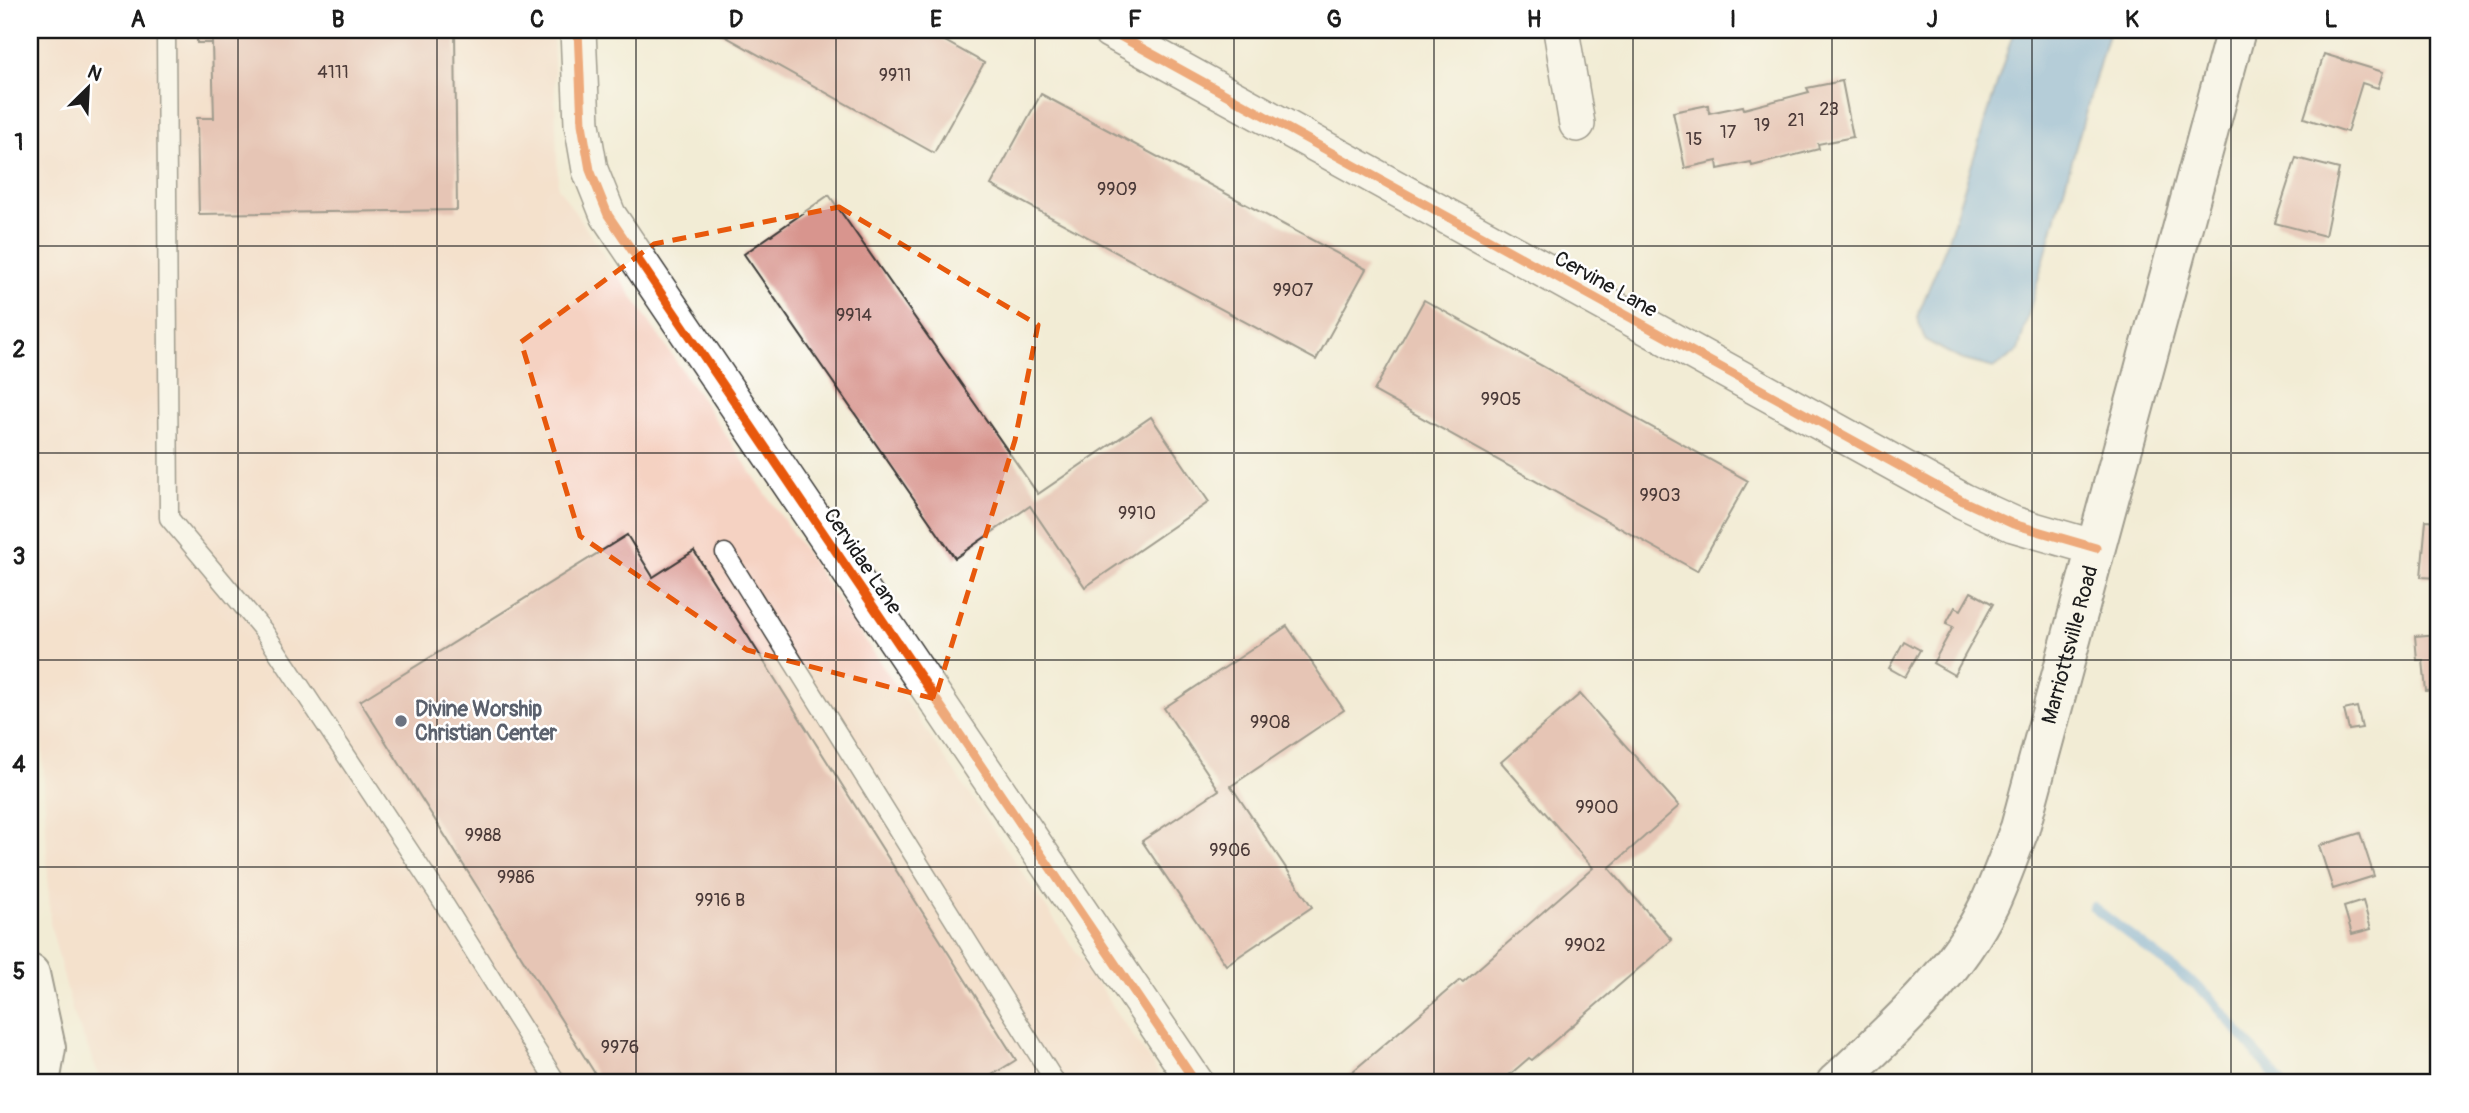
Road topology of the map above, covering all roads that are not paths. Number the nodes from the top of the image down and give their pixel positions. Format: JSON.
{"nodes":[{"id":1,"x":166,"y":30,"type":"edge"},
{"id":2,"x":578,"y":30,"type":"edge"},
{"id":3,"x":1109,"y":30,"type":"edge"},
{"id":4,"x":1561,"y":30,"type":"edge"},
{"id":5,"x":2236,"y":30,"type":"edge"},
{"id":6,"x":1577,"y":124,"type":"dead end"},
{"id":7,"x":2096,"y":548,"type":"junction"},
{"id":8,"x":725,"y":553,"type":"dead end"},
{"id":9,"x":30,"y":974,"type":"edge"},
{"id":10,"x":40,"y":1083,"type":"edge"},
{"id":11,"x":557,"y":1083,"type":"edge"},
{"id":12,"x":1056,"y":1083,"type":"edge"},
{"id":13,"x":1196,"y":1083,"type":"edge"},
{"id":14,"x":1836,"y":1083,"type":"edge"}],
"edges":[{"from":1,"to":11,"type":"lane"},
{"from":2,"to":13,"type":"street","name":"Cervidae Lane"},
{"from":3,"to":7,"type":"street","name":"Cervine Lane"},
{"from":4,"to":6,"type":"street"},
{"from":5,"to":7,"type":"main road","name":"Marriottsville Road"},
{"from":7,"to":14,"type":"main road","name":"Marriottsville Road"},
{"from":8,"to":12,"type":"lane"},
{"from":9,"to":10,"type":"main road"}]}
